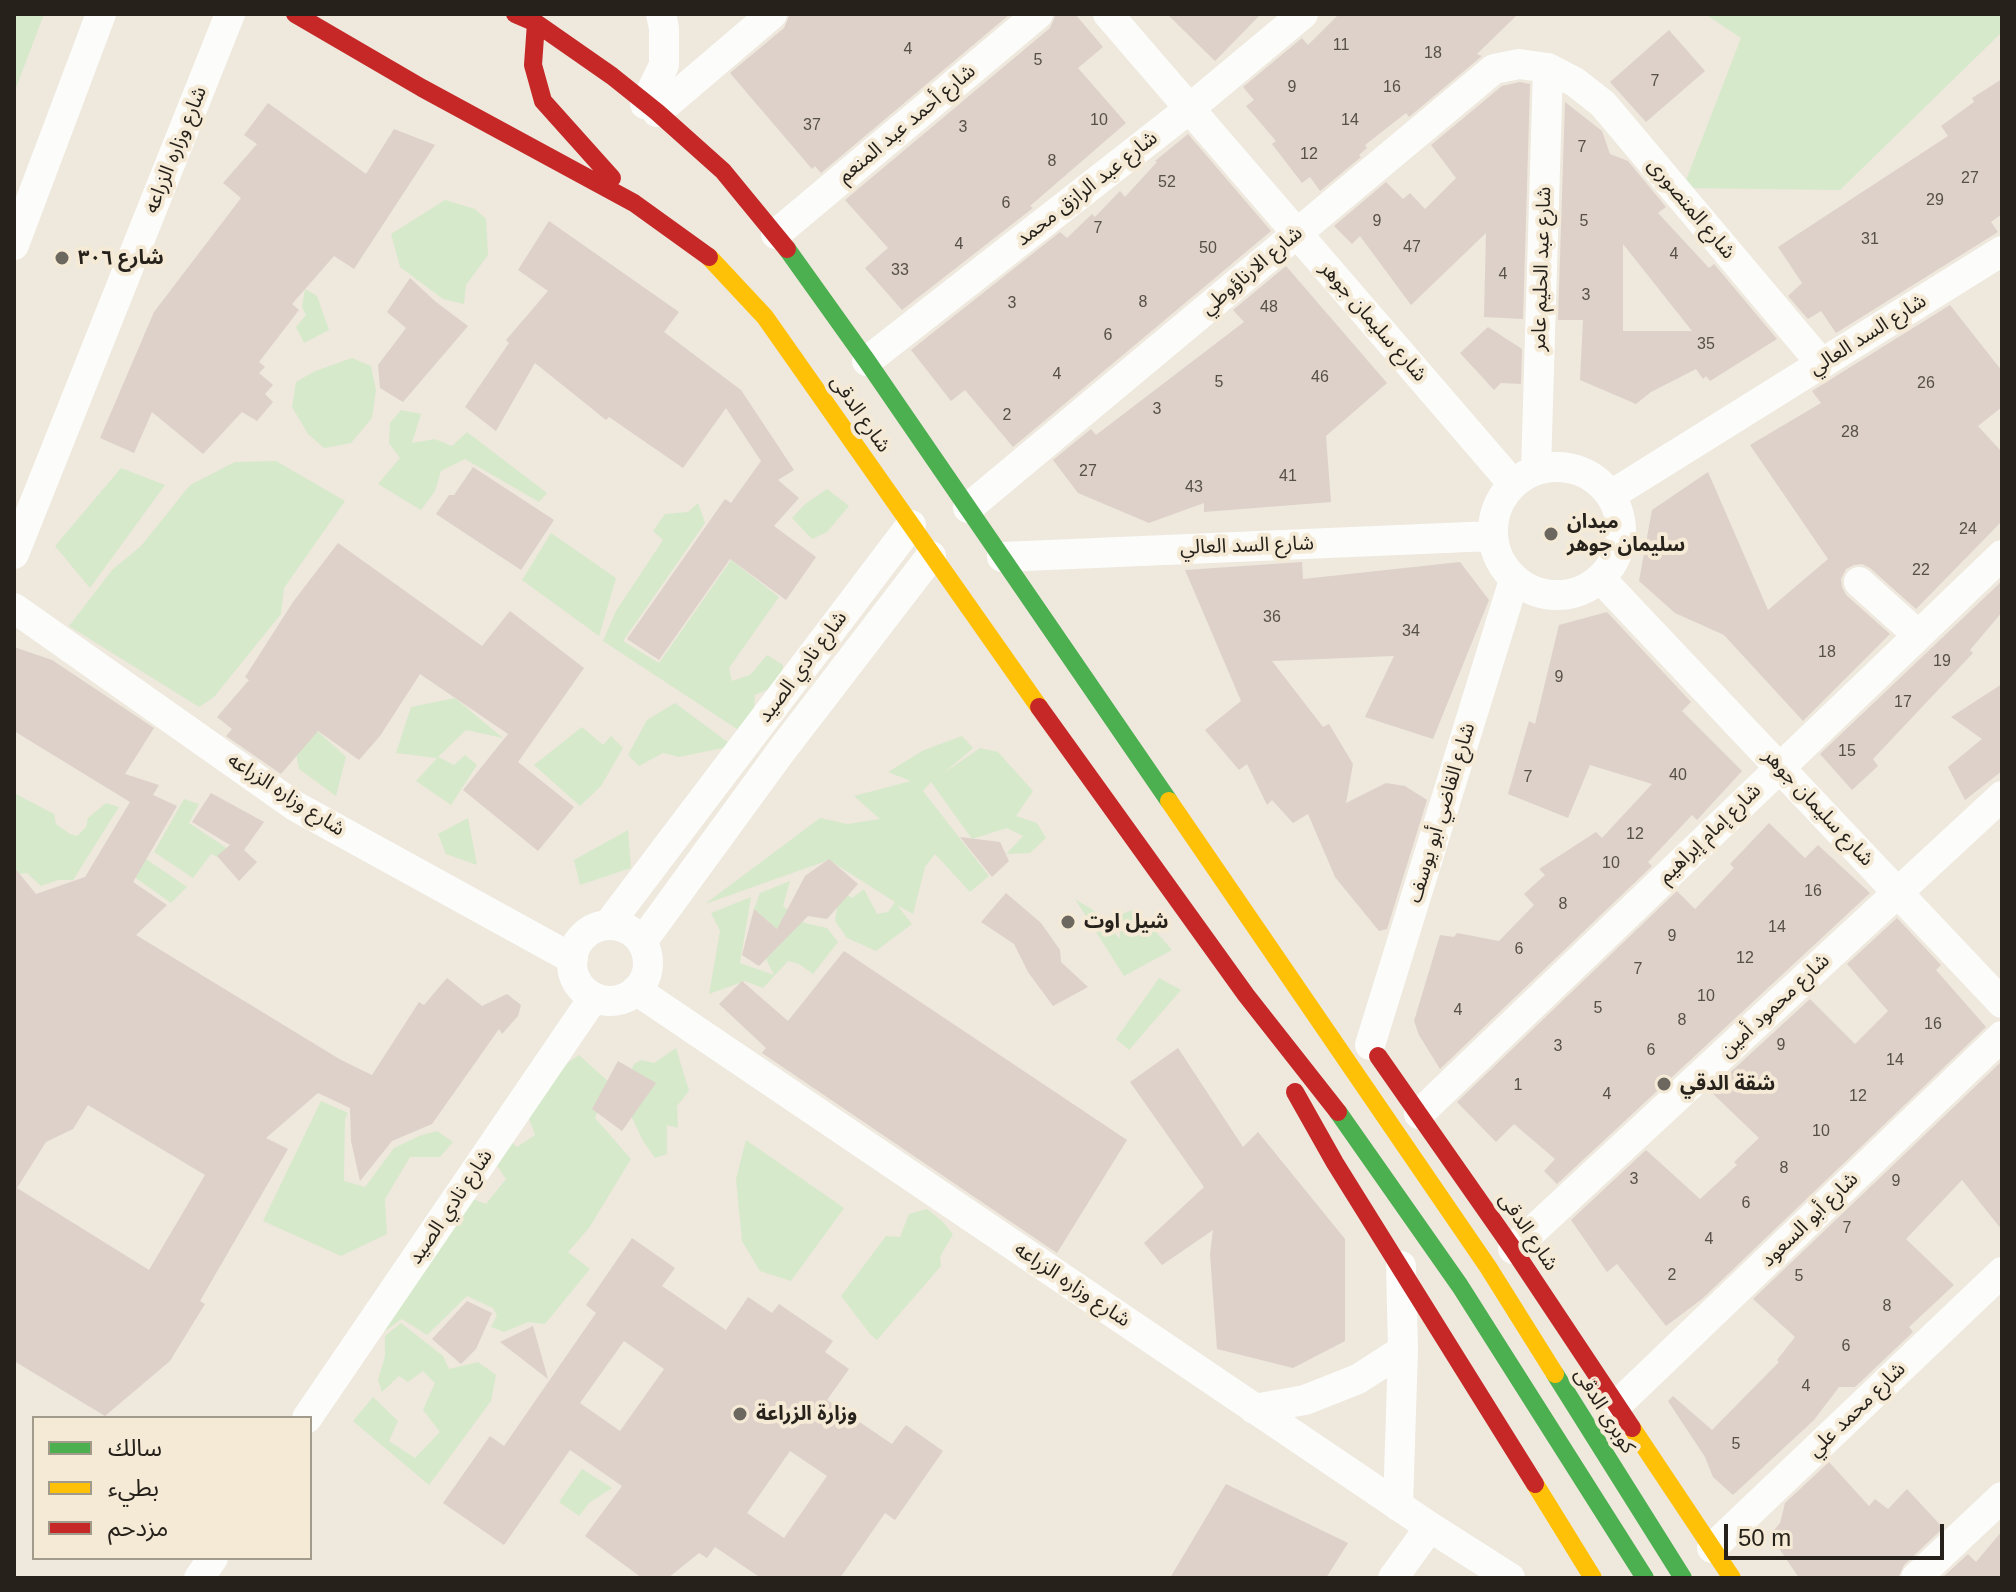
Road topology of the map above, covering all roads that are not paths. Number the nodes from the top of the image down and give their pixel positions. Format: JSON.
{"nodes":[{"id":1,"x":101,"y":14,"type":"edge"},
{"id":2,"x":230,"y":14,"type":"edge"},
{"id":3,"x":295,"y":14,"type":"edge"},
{"id":4,"x":515,"y":14,"type":"edge"},
{"id":5,"x":661,"y":14,"type":"edge"},
{"id":6,"x":772,"y":14,"type":"edge"},
{"id":7,"x":1038,"y":14,"type":"edge"},
{"id":8,"x":1108,"y":14,"type":"edge"},
{"id":9,"x":1303,"y":14,"type":"edge"},
{"id":10,"x":536,"y":23,"type":"junction"},
{"id":11,"x":1548,"y":68,"type":"junction"},
{"id":12,"x":651,"y":108,"type":"junction"},
{"id":13,"x":1189,"y":109,"type":"junction"},
{"id":14,"x":634,"y":203,"type":"junction"},
{"id":15,"x":776,"y":234,"type":"junction"},
{"id":16,"x":1297,"y":234,"type":"junction"},
{"id":17,"x":14,"y":245,"type":"edge"},
{"id":18,"x":2002,"y":251,"type":"edge"},
{"id":19,"x":867,"y":361,"type":"junction"},
{"id":20,"x":1821,"y":363,"type":"junction"},
{"id":21,"x":1524,"y":477,"type":"junction"},
{"id":22,"x":1611,"y":495,"type":"junction"},
{"id":23,"x":968,"y":508,"type":"junction"},
{"id":24,"x":911,"y":525,"type":"junction"},
{"id":25,"x":1492,"y":536,"type":"junction"},
{"id":26,"x":14,"y":554,"type":"edge"},
{"id":27,"x":2002,"y":555,"type":"edge"},
{"id":28,"x":931,"y":556,"type":"junction"},
{"id":29,"x":1002,"y":557,"type":"junction"},
{"id":30,"x":1601,"y":579,"type":"junction"},
{"id":31,"x":1514,"y":580,"type":"junction"},
{"id":32,"x":1859,"y":582,"type":"dead end"},
{"id":33,"x":14,"y":608,"type":"edge"},
{"id":34,"x":1918,"y":635,"type":"junction"},
{"id":35,"x":755,"y":731,"type":"junction"},
{"id":36,"x":782,"y":750,"type":"junction"},
{"id":37,"x":1780,"y":768,"type":"junction"},
{"id":38,"x":2002,"y":796,"type":"edge"},
{"id":39,"x":1898,"y":893,"type":"junction"},
{"id":40,"x":608,"y":925,"type":"junction"},
{"id":41,"x":1260,"y":934,"type":"junction"},
{"id":42,"x":642,"y":942,"type":"junction"},
{"id":43,"x":573,"y":959,"type":"junction"},
{"id":44,"x":1302,"y":965,"type":"dead end"},
{"id":45,"x":636,"y":990,"type":"junction"},
{"id":46,"x":1246,"y":995,"type":"junction"},
{"id":47,"x":594,"y":997,"type":"junction"},
{"id":48,"x":2002,"y":1003,"type":"edge"},
{"id":49,"x":2002,"y":1036,"type":"edge"},
{"id":50,"x":1365,"y":1039,"type":"joint"},
{"id":51,"x":1419,"y":1114,"type":"junction"},
{"id":52,"x":1513,"y":1249,"type":"junction"},
{"id":53,"x":1400,"y":1264,"type":"junction"},
{"id":54,"x":1488,"y":1267,"type":"joint"},
{"id":55,"x":2002,"y":1272,"type":"edge"},
{"id":56,"x":1403,"y":1350,"type":"junction"},
{"id":57,"x":1618,"y":1404,"type":"junction"},
{"id":58,"x":1254,"y":1409,"type":"junction"},
{"id":59,"x":308,"y":1416,"type":"edge"},
{"id":60,"x":2002,"y":1497,"type":"edge"},
{"id":61,"x":1398,"y":1506,"type":"junction"},
{"id":62,"x":1430,"y":1527,"type":"junction"},
{"id":63,"x":1712,"y":1548,"type":"junction"},
{"id":64,"x":212,"y":1560,"type":"edge"},
{"id":65,"x":199,"y":1578,"type":"edge"},
{"id":66,"x":1393,"y":1578,"type":"edge"},
{"id":67,"x":1510,"y":1578,"type":"edge"},
{"id":68,"x":1593,"y":1578,"type":"edge"},
{"id":69,"x":1645,"y":1578,"type":"edge"},
{"id":70,"x":1683,"y":1578,"type":"edge"},
{"id":71,"x":1732,"y":1578,"type":"edge"},
{"id":72,"x":1916,"y":1578,"type":"edge"}],
"edges":[{"from":1,"to":17,"type":"street"},
{"from":2,"to":26,"type":"street","name":"شارع وزاره الزراعه"},
{"from":3,"to":14,"type":"main road","name":"شارع الدقى"},
{"from":4,"to":10,"type":"main road","name":"شارع الدقى"},
{"from":5,"to":12,"type":"street"},
{"from":6,"to":12,"type":"street"},
{"from":7,"to":15,"type":"street","name":"شارع أحمد عبد المنعم"},
{"from":8,"to":13,"type":"street","name":"شارع سليمان جوهر"},
{"from":9,"to":13,"type":"street","name":"شارع عبد الرازق محمد"},
{"from":10,"to":12,"type":"main road","name":"شارع الدقى"},
{"from":10,"to":14,"type":"main road"},
{"from":11,"to":16,"type":"street","name":"شارع الارناؤوطي"},
{"from":11,"to":20,"type":"street","name":"شارع المنصورى"},
{"from":11,"to":21,"type":"street","name":"شارع عبد الحليم عامر"},
{"from":12,"to":15,"type":"main road","name":"شارع الدقى"},
{"from":13,"to":16,"type":"street","name":"شارع سليمان جوهر"},
{"from":13,"to":19,"type":"street","name":"شارع عبد الرازق محمد"},
{"from":14,"to":24,"type":"main road","name":"شارع الدقى"},
{"from":15,"to":19,"type":"main road","name":"شارع الدقى"},
{"from":16,"to":21,"type":"street","name":"شارع سليمان جوهر"},
{"from":16,"to":23,"type":"street","name":"شارع الارناؤوطي"},
{"from":18,"to":20,"type":"street","name":"شارع السد العالي"},
{"from":19,"to":23,"type":"main road","name":"شارع الدقى"},
{"from":20,"to":22,"type":"street","name":"شارع السد العالي"},
{"from":21,"to":22,"type":"street"},
{"from":21,"to":25,"type":"street"},
{"from":22,"to":30,"type":"street"},
{"from":23,"to":29,"type":"main road","name":"شارع الدقى"},
{"from":24,"to":28,"type":"main road","name":"شارع الدقى"},
{"from":24,"to":35,"type":"street","name":"شارع نادي الصيد"},
{"from":25,"to":29,"type":"street","name":"شارع السد العالي"},
{"from":25,"to":31,"type":"street"},
{"from":27,"to":34,"type":"street","name":"شارع إمام إبراهيم"},
{"from":28,"to":36,"type":"street","name":"شارع نادي الصيد"},
{"from":28,"to":46,"type":"main road","name":"شارع الدقى"},
{"from":29,"to":41,"type":"main road","name":"شارع الدقى"},
{"from":30,"to":31,"type":"street"},
{"from":30,"to":37,"type":"street","name":"شارع سليمان جوهر"},
{"from":31,"to":50,"type":"street","name":"شارع القاضي أبو يوسف"},
{"from":32,"to":34,"type":"street"},
{"from":33,"to":43,"type":"street","name":"شارع وزاره الزراعه"},
{"from":34,"to":37,"type":"street","name":"شارع إمام إبراهيم"},
{"from":35,"to":36,"type":"street"},
{"from":35,"to":40,"type":"street","name":"شارع نادي الصيد"},
{"from":36,"to":42,"type":"street","name":"شارع نادي الصيد"},
{"from":37,"to":39,"type":"street","name":"شارع سليمان جوهر"},
{"from":37,"to":51,"type":"street","name":"شارع إمام إبراهيم"},
{"from":38,"to":39,"type":"street","name":"شارع محمود أمين"},
{"from":39,"to":48,"type":"street","name":"شارع سليمان جوهر"},
{"from":39,"to":52,"type":"street","name":"شارع محمود أمين"},
{"from":40,"to":42,"type":"street"},
{"from":40,"to":43,"type":"street"},
{"from":41,"to":44,"type":"main road","name":"شارع الدقى"},
{"from":41,"to":54,"type":"main road","name":"شارع الدقى"},
{"from":42,"to":45,"type":"street"},
{"from":43,"to":47,"type":"street"},
{"from":45,"to":47,"type":"street"},
{"from":45,"to":58,"type":"street","name":"شارع وزاره الزراعه"},
{"from":46,"to":53,"type":"main road","name":"شارع الدقى"},
{"from":46,"to":69,"type":"main road","name":"شارع الدقى"},
{"from":47,"to":59,"type":"street","name":"شارع نادي الصيد"},
{"from":49,"to":57,"type":"street","name":"شارع أبو السعود"},
{"from":50,"to":51,"type":"main road","name":"شارع الدقى"},
{"from":51,"to":52,"type":"main road","name":"شارع الدقى"},
{"from":52,"to":57,"type":"main road","name":"شارع الدقى"},
{"from":53,"to":56,"type":"street"},
{"from":53,"to":68,"type":"main road","name":"شارع الدقى"},
{"from":54,"to":70,"type":"main road","name":"كوبرى الدقى"},
{"from":55,"to":63,"type":"street","name":"شارع محمد علي"},
{"from":56,"to":58,"type":"street"},
{"from":56,"to":61,"type":"street"},
{"from":57,"to":63,"type":"main road","name":"شارع الدقى"},
{"from":58,"to":61,"type":"street","name":"شارع وزاره الزراعه"},
{"from":60,"to":72,"type":"street"},
{"from":61,"to":62,"type":"street","name":"شارع وزاره الزراعه"},
{"from":62,"to":66,"type":"street"},
{"from":62,"to":67,"type":"street","name":"شارع وزاره الزراعه"},
{"from":63,"to":71,"type":"main road","name":"شارع الدقى"},
{"from":64,"to":65,"type":"street"}]}
